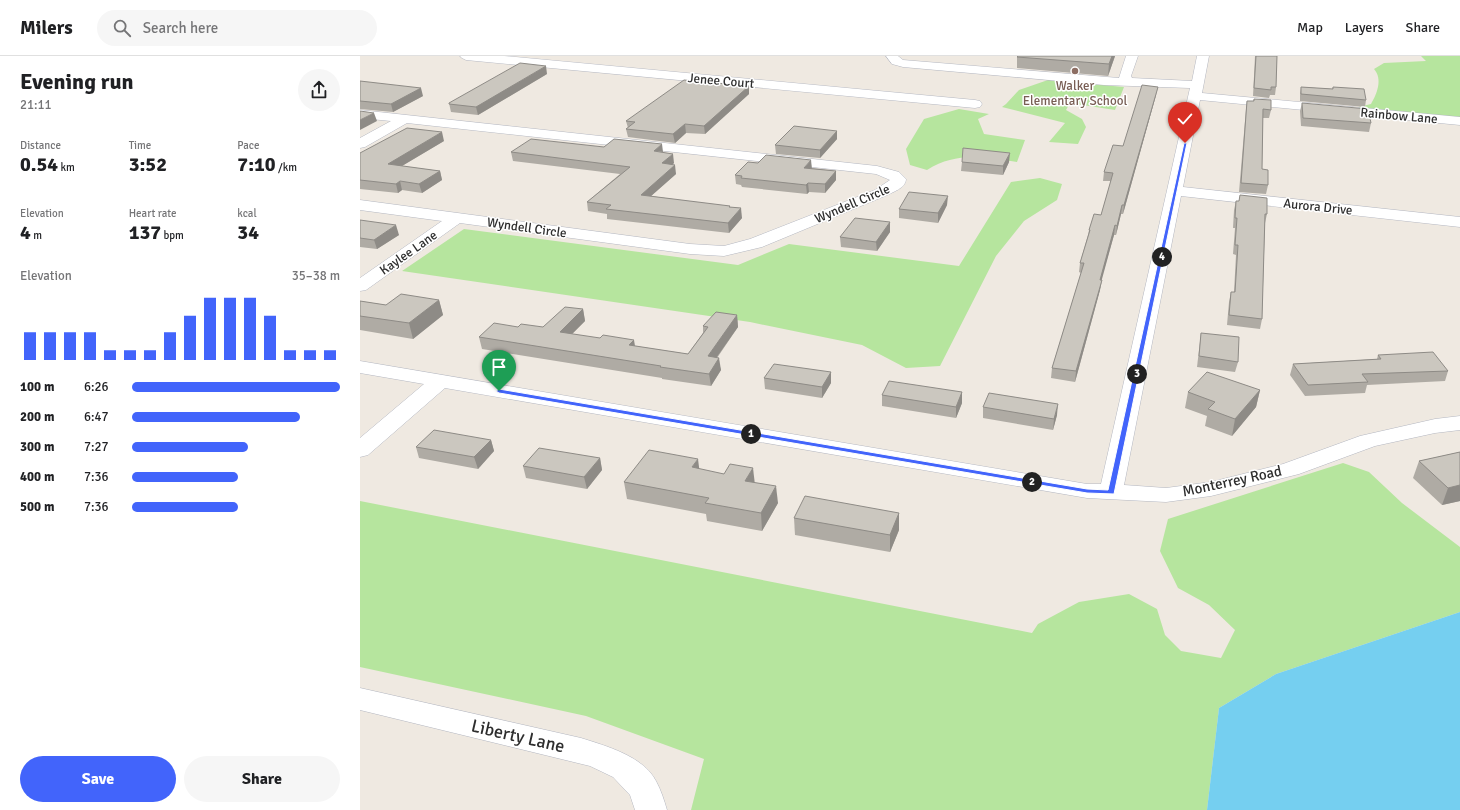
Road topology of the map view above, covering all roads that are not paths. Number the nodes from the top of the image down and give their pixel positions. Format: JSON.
{"nodes":[{"id":1,"x":466,"y":56,"type":"edge"},
{"id":2,"x":892,"y":56,"type":"edge"},
{"id":3,"x":949,"y":56,"type":"edge"},
{"id":4,"x":980,"y":56,"type":"edge"},
{"id":5,"x":1132,"y":56,"type":"edge"},
{"id":6,"x":1203,"y":56,"type":"edge"},
{"id":7,"x":975,"y":69,"type":"junction"},
{"id":8,"x":1127,"y":82,"type":"junction"},
{"id":9,"x":1196,"y":90,"type":"junction"},
{"id":10,"x":975,"y":104,"type":"dead end"},
{"id":11,"x":360,"y":114,"type":"edge"},
{"id":12,"x":405,"y":119,"type":"junction"},
{"id":13,"x":1460,"y":121,"type":"edge"},
{"id":14,"x":360,"y":144,"type":"edge"},
{"id":15,"x":1176,"y":191,"type":"junction"},
{"id":16,"x":360,"y":205,"type":"edge"},
{"id":17,"x":457,"y":218,"type":"junction"},
{"id":18,"x":1460,"y":222,"type":"edge"},
{"id":19,"x":360,"y":286,"type":"edge"},
{"id":20,"x":360,"y":367,"type":"edge"},
{"id":21,"x":440,"y":381,"type":"junction"},
{"id":22,"x":1460,"y":424,"type":"edge"},
{"id":23,"x":360,"y":450,"type":"edge"},
{"id":24,"x":1111,"y":492,"type":"junction"},
{"id":25,"x":360,"y":699,"type":"edge"},
{"id":26,"x":651,"y":810,"type":"edge"}],
"edges":[{"from":1,"to":10,"type":"street","name":"Jenee Court"},
{"from":2,"to":7,"type":"street","name":"Rainbow Lane"},
{"from":3,"to":7,"type":"street"},
{"from":4,"to":7,"type":"street"},
{"from":5,"to":8,"type":"street"},
{"from":6,"to":9,"type":"street"},
{"from":7,"to":8,"type":"street","name":"Rainbow Lane"},
{"from":8,"to":9,"type":"street","name":"Rainbow Lane"},
{"from":9,"to":13,"type":"street","name":"Rainbow Lane"},
{"from":9,"to":15,"type":"street"},
{"from":11,"to":12,"type":"street","name":"Wyndell Circle"},
{"from":12,"to":14,"type":"street"},
{"from":12,"to":17,"type":"street","name":"Wyndell Circle"},
{"from":15,"to":18,"type":"street","name":"Aurora Drive"},
{"from":15,"to":24,"type":"street"},
{"from":16,"to":17,"type":"street","name":"Wyndell Circle"},
{"from":17,"to":19,"type":"street","name":"Kaylee Lane"},
{"from":20,"to":21,"type":"street","name":"Monterrey Road"},
{"from":21,"to":23,"type":"street"},
{"from":21,"to":24,"type":"street","name":"Monterrey Road"},
{"from":22,"to":24,"type":"street","name":"Monterrey Road"},
{"from":25,"to":26,"type":"street","name":"Liberty Lane"}]}
